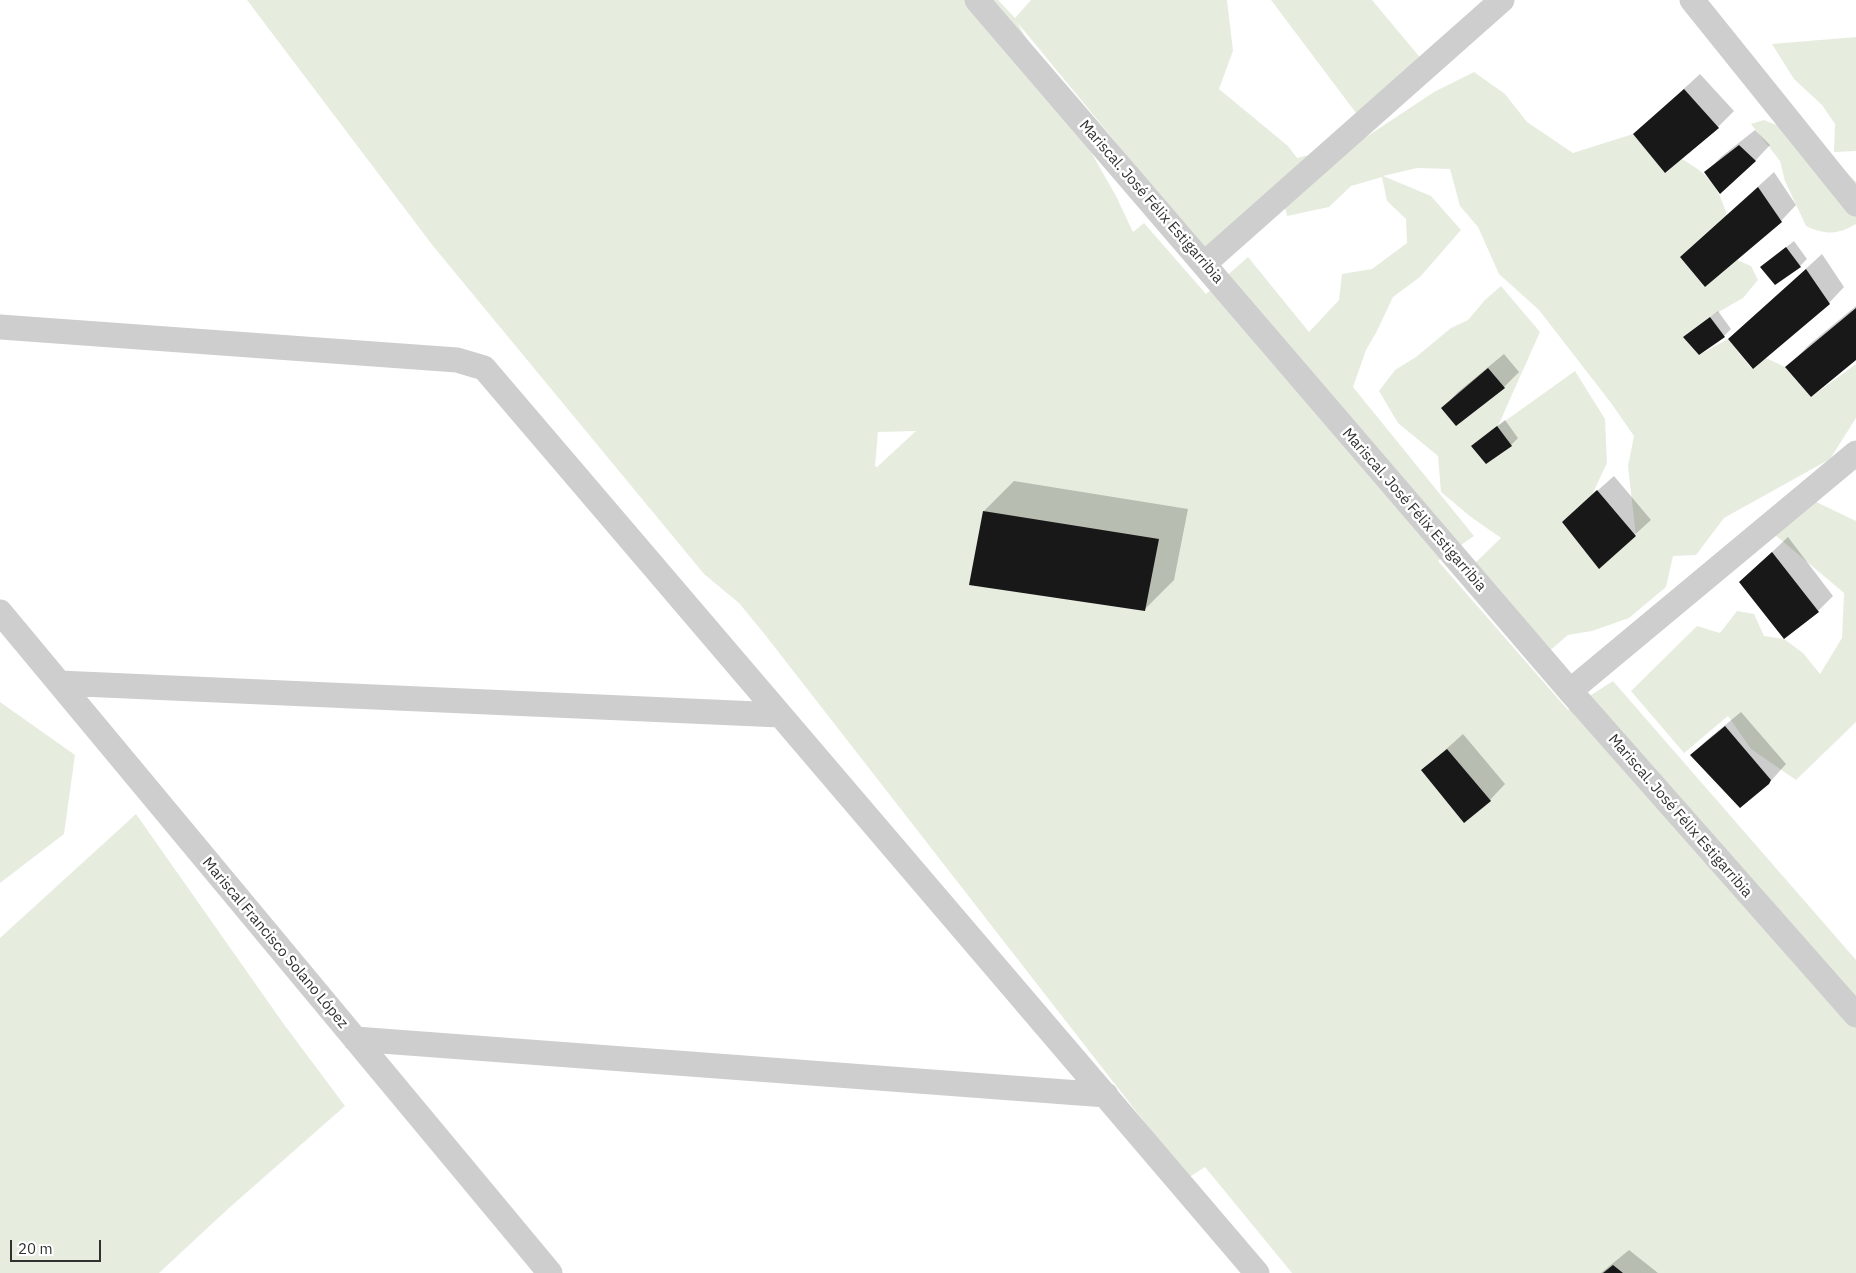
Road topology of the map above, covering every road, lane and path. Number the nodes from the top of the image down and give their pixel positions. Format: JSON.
{"nodes":[{"id":1,"x":977,"y":0,"type":"edge"},
{"id":2,"x":1502,"y":0,"type":"edge"},
{"id":3,"x":1692,"y":0,"type":"edge"},
{"id":4,"x":1856,"y":204,"type":"edge"},
{"id":5,"x":1204,"y":264,"type":"junction"},
{"id":6,"x":0,"y":327,"type":"edge"},
{"id":7,"x":1856,"y":453,"type":"edge"},
{"id":8,"x":0,"y":612,"type":"edge"},
{"id":9,"x":59,"y":683,"type":"junction"},
{"id":10,"x":1570,"y":691,"type":"junction"},
{"id":11,"x":780,"y":715,"type":"junction"},
{"id":12,"x":1856,"y":1015,"type":"edge"},
{"id":13,"x":355,"y":1039,"type":"junction"},
{"id":14,"x":1106,"y":1096,"type":"junction"},
{"id":15,"x":550,"y":1273,"type":"edge"},
{"id":16,"x":1257,"y":1273,"type":"edge"}],
"edges":[{"from":1,"to":5,"type":"street","name":"Mariscal. José Félix Estigarribia"},
{"from":2,"to":5,"type":"street"},
{"from":3,"to":4,"type":"street"},
{"from":5,"to":10,"type":"street","name":"Mariscal. José Félix Estigarribia"},
{"from":6,"to":11,"type":"street"},
{"from":7,"to":10,"type":"street"},
{"from":8,"to":9,"type":"street","name":"Mariscal Francisco Solano López"},
{"from":9,"to":11,"type":"street"},
{"from":9,"to":13,"type":"street","name":"Mariscal Francisco Solano López"},
{"from":10,"to":12,"type":"street","name":"Mariscal. José Félix Estigarribia"},
{"from":11,"to":14,"type":"street"},
{"from":13,"to":14,"type":"street"},
{"from":13,"to":15,"type":"street","name":"Mariscal Francisco Solano López"},
{"from":14,"to":16,"type":"street"}]}
